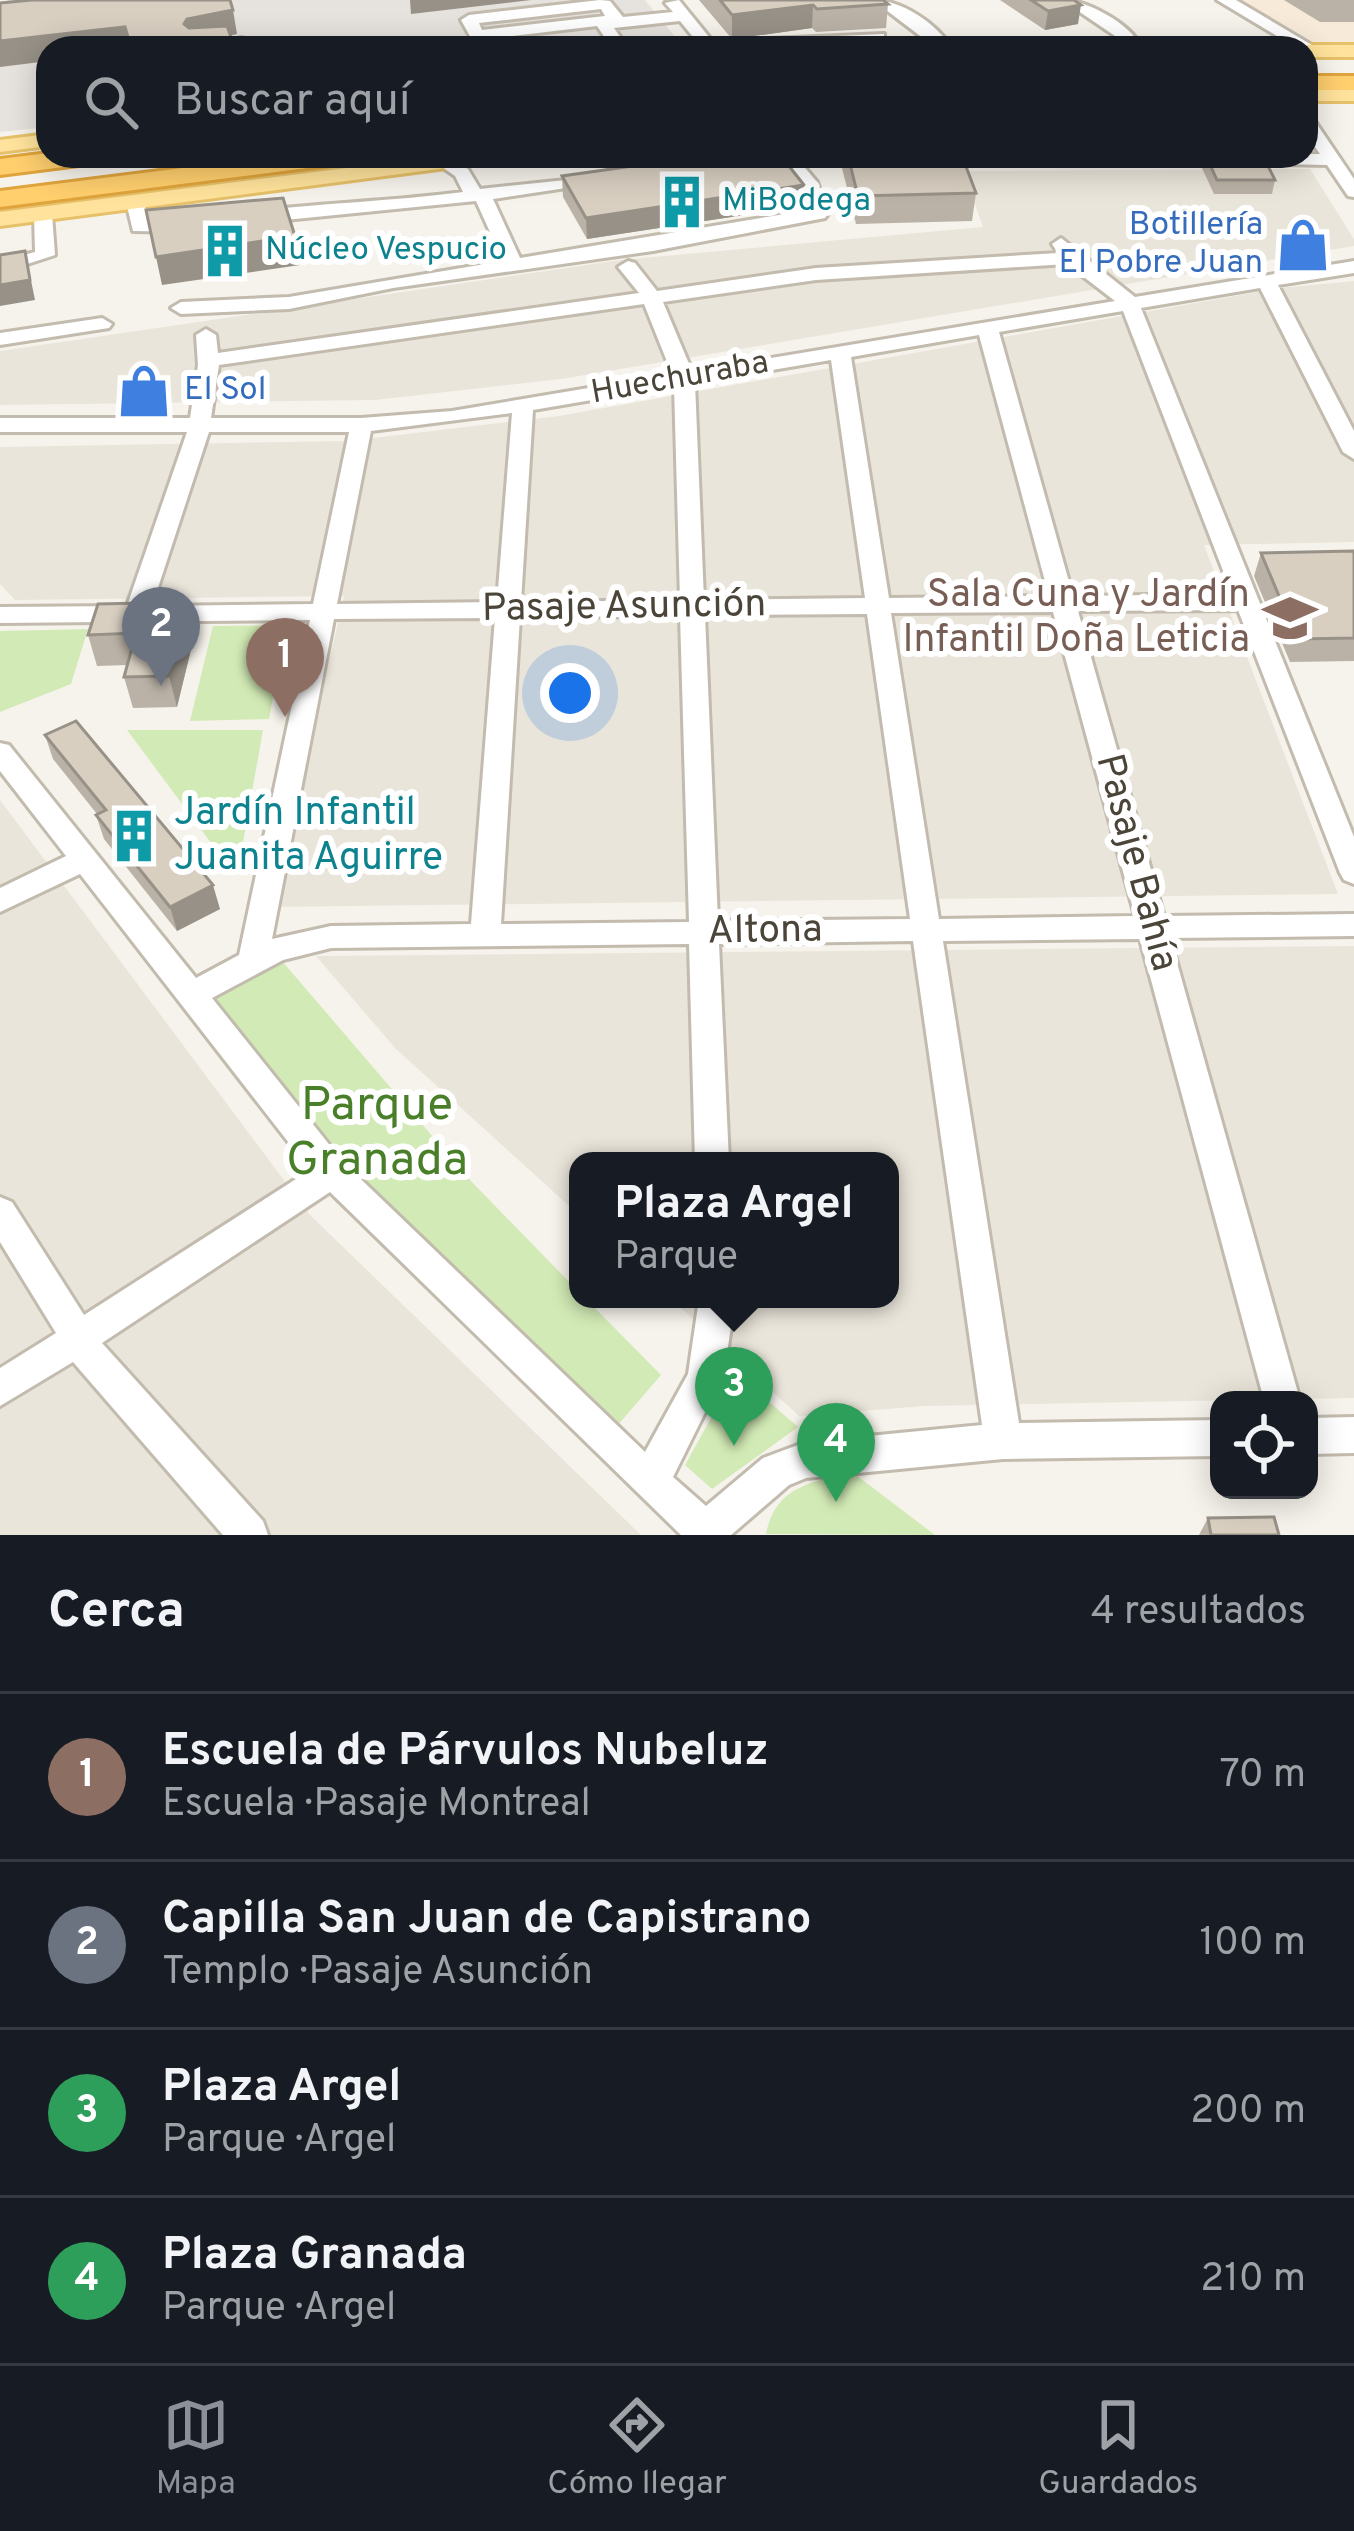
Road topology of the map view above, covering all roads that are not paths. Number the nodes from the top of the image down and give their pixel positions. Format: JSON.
{"nodes":[{"id":1,"x":670,"y":0,"type":"edge"},
{"id":2,"x":881,"y":0,"type":"edge"},
{"id":3,"x":1070,"y":0,"type":"edge"},
{"id":4,"x":1199,"y":0,"type":"edge"},
{"id":5,"x":1225,"y":0,"type":"edge"},
{"id":6,"x":683,"y":16,"type":"junction"},
{"id":7,"x":617,"y":21,"type":"junction"},
{"id":8,"x":612,"y":36,"type":"edge"},
{"id":9,"x":700,"y":36,"type":"edge"},
{"id":10,"x":935,"y":36,"type":"edge"},
{"id":11,"x":1125,"y":36,"type":"edge"},
{"id":12,"x":1262,"y":36,"type":"edge"},
{"id":13,"x":1278,"y":36,"type":"edge"},
{"id":14,"x":1354,"y":52,"type":"edge"},
{"id":15,"x":1318,"y":56,"type":"edge"},
{"id":16,"x":1318,"y":60,"type":"edge"},
{"id":17,"x":1354,"y":70,"type":"edge"},
{"id":18,"x":1318,"y":82,"type":"edge"},
{"id":19,"x":1354,"y":83,"type":"edge"},
{"id":20,"x":1318,"y":95,"type":"edge"},
{"id":21,"x":1354,"y":95,"type":"edge"},
{"id":22,"x":1318,"y":138,"type":"edge"},
{"id":23,"x":36,"y":142,"type":"edge"},
{"id":24,"x":0,"y":146,"type":"edge"},
{"id":25,"x":1318,"y":160,"type":"edge"},
{"id":26,"x":1333,"y":160,"type":"junction"},
{"id":27,"x":36,"y":162,"type":"edge"},
{"id":28,"x":0,"y":167,"type":"edge"},
{"id":29,"x":244,"y":168,"type":"edge"},
{"id":30,"x":398,"y":168,"type":"edge"},
{"id":31,"x":454,"y":168,"type":"edge"},
{"id":32,"x":485,"y":168,"type":"edge"},
{"id":33,"x":796,"y":168,"type":"edge"},
{"id":34,"x":560,"y":184,"type":"edge"},
{"id":35,"x":1354,"y":192,"type":"edge"},
{"id":36,"x":484,"y":194,"type":"junction"},
{"id":37,"x":0,"y":199,"type":"edge"},
{"id":38,"x":135,"y":202,"type":"junction"},
{"id":39,"x":43,"y":214,"type":"junction"},
{"id":40,"x":0,"y":219,"type":"edge"},
{"id":41,"x":232,"y":220,"type":"edge"},
{"id":42,"x":208,"y":223,"type":"edge"},
{"id":43,"x":513,"y":262,"type":"junction"},
{"id":44,"x":0,"y":267,"type":"edge"},
{"id":45,"x":628,"y":267,"type":"dead end"},
{"id":46,"x":1354,"y":267,"type":"edge"},
{"id":47,"x":1265,"y":279,"type":"junction"},
{"id":48,"x":650,"y":295,"type":"junction"},
{"id":49,"x":1130,"y":302,"type":"junction"},
{"id":50,"x":181,"y":308,"type":"dead end"},
{"id":51,"x":102,"y":324,"type":"dead end"},
{"id":52,"x":987,"y":326,"type":"junction"},
{"id":53,"x":206,"y":335,"type":"dead end"},
{"id":54,"x":0,"y":339,"type":"edge"},
{"id":55,"x":840,"y":352,"type":"junction"},
{"id":56,"x":211,"y":360,"type":"junction"},
{"id":57,"x":684,"y":379,"type":"junction"},
{"id":58,"x":523,"y":406,"type":"junction"},
{"id":59,"x":0,"y":425,"type":"edge"},
{"id":60,"x":198,"y":425,"type":"junction"},
{"id":61,"x":361,"y":425,"type":"junction"},
{"id":62,"x":1354,"y":452,"type":"edge"},
{"id":63,"x":1248,"y":602,"type":"junction"},
{"id":64,"x":1064,"y":604,"type":"junction"},
{"id":65,"x":878,"y":606,"type":"junction"},
{"id":66,"x":693,"y":608,"type":"junction"},
{"id":67,"x":509,"y":609,"type":"junction"},
{"id":68,"x":324,"y":611,"type":"junction"},
{"id":69,"x":137,"y":613,"type":"junction"},
{"id":70,"x":0,"y":615,"type":"edge"},
{"id":71,"x":0,"y":752,"type":"edge"},
{"id":72,"x":84,"y":859,"type":"junction"},
{"id":73,"x":1354,"y":873,"type":"edge"},
{"id":74,"x":0,"y":901,"type":"edge"},
{"id":75,"x":1354,"y":925,"type":"edge"},
{"id":76,"x":1153,"y":928,"type":"junction"},
{"id":77,"x":926,"y":930,"type":"junction"},
{"id":78,"x":704,"y":932,"type":"junction"},
{"id":79,"x":485,"y":935,"type":"junction"},
{"id":80,"x":253,"y":962,"type":"junction"},
{"id":81,"x":189,"y":996,"type":"junction"},
{"id":82,"x":712,"y":1152,"type":"edge"},
{"id":83,"x":332,"y":1173,"type":"junction"},
{"id":84,"x":0,"y":1212,"type":"edge"},
{"id":85,"x":717,"y":1308,"type":"edge"},
{"id":86,"x":78,"y":1340,"type":"junction"},
{"id":87,"x":0,"y":1389,"type":"edge"},
{"id":88,"x":1280,"y":1391,"type":"edge"},
{"id":89,"x":1318,"y":1436,"type":"edge"},
{"id":90,"x":1354,"y":1436,"type":"edge"},
{"id":91,"x":1210,"y":1438,"type":"edge"},
{"id":92,"x":1003,"y":1441,"type":"junction"},
{"id":93,"x":649,"y":1482,"type":"junction"},
{"id":94,"x":706,"y":1534,"type":"edge"},
{"id":95,"x":249,"y":1535,"type":"edge"}],
"edges":[{"from":1,"to":6,"type":"street"},
{"from":2,"to":10,"type":"street"},
{"from":3,"to":11,"type":"street"},
{"from":4,"to":12,"type":"street"},
{"from":5,"to":13,"type":"street"},
{"from":6,"to":7,"type":"street"},
{"from":6,"to":9,"type":"street"},
{"from":7,"to":7,"type":"street"},
{"from":7,"to":8,"type":"street"},
{"from":14,"to":15,"type":"main road"},
{"from":16,"to":17,"type":"highway"},
{"from":18,"to":19,"type":"highway"},
{"from":20,"to":21,"type":"main road"},
{"from":22,"to":26,"type":"street"},
{"from":23,"to":24,"type":"main road"},
{"from":25,"to":26,"type":"street"},
{"from":26,"to":35,"type":"street"},
{"from":27,"to":28,"type":"highway"},
{"from":29,"to":37,"type":"highway"},
{"from":30,"to":38,"type":"main road"},
{"from":31,"to":36,"type":"street"},
{"from":32,"to":36,"type":"street"},
{"from":33,"to":43,"type":"street"},
{"from":34,"to":36,"type":"street"},
{"from":36,"to":41,"type":"street"},
{"from":36,"to":43,"type":"street"},
{"from":38,"to":39,"type":"main road"},
{"from":38,"to":42,"type":"street"},
{"from":39,"to":40,"type":"main road"},
{"from":39,"to":44,"type":"street"},
{"from":43,"to":50,"type":"street"},
{"from":45,"to":48,"type":"street"},
{"from":46,"to":47,"type":"street","name":"Huechuraba"},
{"from":47,"to":49,"type":"street","name":"Huechuraba"},
{"from":47,"to":62,"type":"street"},
{"from":48,"to":49,"type":"street"},
{"from":48,"to":56,"type":"street"},
{"from":48,"to":57,"type":"street"},
{"from":49,"to":52,"type":"street","name":"Huechuraba"},
{"from":49,"to":63,"type":"street"},
{"from":51,"to":54,"type":"street"},
{"from":52,"to":55,"type":"street","name":"Huechuraba"},
{"from":52,"to":64,"type":"street","name":"Pasaje Bahía"},
{"from":53,"to":56,"type":"street"},
{"from":55,"to":57,"type":"street","name":"Huechuraba"},
{"from":55,"to":65,"type":"street"},
{"from":56,"to":60,"type":"street"},
{"from":57,"to":58,"type":"street","name":"Huechuraba"},
{"from":57,"to":66,"type":"street"},
{"from":58,"to":61,"type":"street","name":"Huechuraba"},
{"from":58,"to":67,"type":"street"},
{"from":59,"to":60,"type":"street","name":"Huechuraba"},
{"from":60,"to":61,"type":"street","name":"Huechuraba"},
{"from":60,"to":69,"type":"street"},
{"from":61,"to":68,"type":"street"},
{"from":63,"to":64,"type":"street","name":"Pasaje Asunción"},
{"from":63,"to":73,"type":"street"},
{"from":64,"to":65,"type":"street","name":"Pasaje Asunción"},
{"from":64,"to":76,"type":"street","name":"Pasaje Bahía"},
{"from":65,"to":66,"type":"street","name":"Pasaje Asunción"},
{"from":65,"to":77,"type":"street"},
{"from":66,"to":67,"type":"street","name":"Pasaje Asunción"},
{"from":66,"to":78,"type":"street"},
{"from":67,"to":68,"type":"street","name":"Pasaje Asunción"},
{"from":67,"to":79,"type":"street"},
{"from":68,"to":69,"type":"street","name":"Pasaje Asunción"},
{"from":68,"to":80,"type":"street"},
{"from":69,"to":70,"type":"street","name":"Pasaje Asunción"},
{"from":71,"to":72,"type":"street"},
{"from":72,"to":74,"type":"street"},
{"from":72,"to":81,"type":"street"},
{"from":75,"to":76,"type":"street","name":"Altona"},
{"from":76,"to":77,"type":"street","name":"Altona"},
{"from":76,"to":88,"type":"street","name":"Pasaje Bahía"},
{"from":77,"to":78,"type":"street","name":"Altona"},
{"from":77,"to":92,"type":"street"},
{"from":78,"to":79,"type":"street","name":"Altona"},
{"from":78,"to":82,"type":"street"},
{"from":79,"to":80,"type":"street","name":"Altona"},
{"from":80,"to":81,"type":"street","name":"Altona"},
{"from":81,"to":83,"type":"street"},
{"from":83,"to":86,"type":"street"},
{"from":83,"to":93,"type":"street"},
{"from":84,"to":86,"type":"street"},
{"from":85,"to":93,"type":"street"},
{"from":86,"to":87,"type":"street"},
{"from":86,"to":95,"type":"street"},
{"from":89,"to":90,"type":"street"},
{"from":91,"to":92,"type":"street"},
{"from":92,"to":94,"type":"street"},
{"from":93,"to":94,"type":"street"}]}
